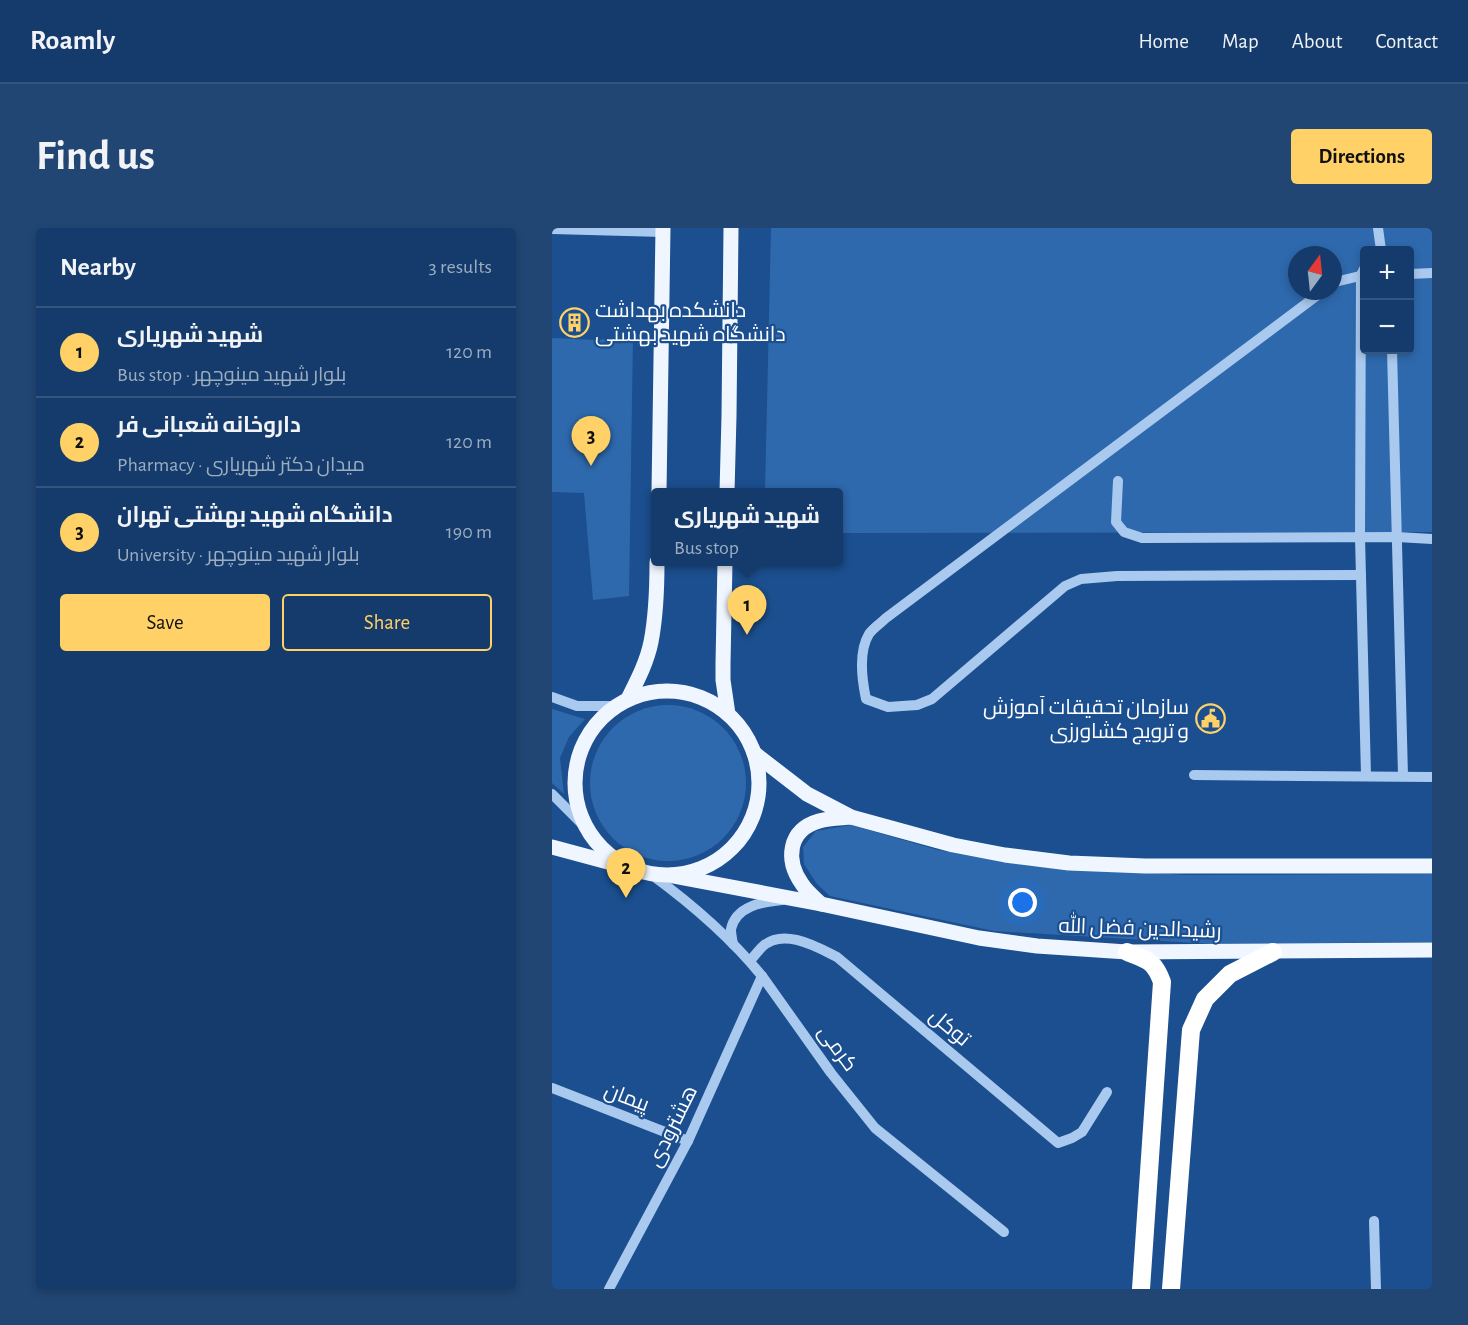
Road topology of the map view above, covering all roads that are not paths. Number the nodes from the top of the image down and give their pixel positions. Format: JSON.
{"nodes":[{"id":1,"x":731,"y":228,"type":"edge"},
{"id":2,"x":1378,"y":228,"type":"edge"},
{"id":3,"x":552,"y":229,"type":"edge"},
{"id":4,"x":663,"y":230,"type":"edge"},
{"id":5,"x":1379,"y":246,"type":"edge"},
{"id":6,"x":1432,"y":273,"type":"edge"},
{"id":7,"x":1360,"y":274,"type":"edge"},
{"id":8,"x":1414,"y":274,"type":"edge"},
{"id":9,"x":1342,"y":280,"type":"edge"},
{"id":10,"x":1311,"y":300,"type":"edge"},
{"id":11,"x":1363,"y":300,"type":"edge"},
{"id":12,"x":1392,"y":354,"type":"edge"},
{"id":13,"x":1118,"y":481,"type":"dead end"},
{"id":14,"x":658,"y":488,"type":"edge"},
{"id":15,"x":727,"y":488,"type":"edge"},
{"id":16,"x":1360,"y":537,"type":"junction"},
{"id":17,"x":1396,"y":537,"type":"junction"},
{"id":18,"x":1432,"y":539,"type":"edge"},
{"id":19,"x":657,"y":566,"type":"edge"},
{"id":20,"x":725,"y":566,"type":"edge"},
{"id":21,"x":1361,"y":575,"type":"junction"},
{"id":22,"x":552,"y":698,"type":"edge"},
{"id":23,"x":621,"y":702,"type":"junction"},
{"id":24,"x":728,"y":714,"type":"junction"},
{"id":25,"x":754,"y":753,"type":"junction"},
{"id":26,"x":1194,"y":775,"type":"dead end"},
{"id":27,"x":1366,"y":776,"type":"junction"},
{"id":28,"x":1403,"y":776,"type":"junction"},
{"id":29,"x":1432,"y":777,"type":"edge"},
{"id":30,"x":552,"y":794,"type":"edge"},
{"id":31,"x":851,"y":817,"type":"junction"},
{"id":32,"x":586,"y":828,"type":"junction"},
{"id":33,"x":552,"y":847,"type":"edge"},
{"id":34,"x":1432,"y":866,"type":"edge"},
{"id":35,"x":632,"y":869,"type":"junction"},
{"id":36,"x":652,"y":875,"type":"junction"},
{"id":37,"x":673,"y":876,"type":"junction"},
{"id":38,"x":796,"y":899,"type":"junction"},
{"id":39,"x":821,"y":904,"type":"junction"},
{"id":40,"x":733,"y":944,"type":"junction"},
{"id":41,"x":1432,"y":950,"type":"edge"},
{"id":42,"x":1127,"y":952,"type":"junction"},
{"id":43,"x":1273,"y":952,"type":"junction"},
{"id":44,"x":750,"y":961,"type":"junction"},
{"id":45,"x":762,"y":976,"type":"junction"},
{"id":46,"x":552,"y":1088,"type":"edge"},
{"id":47,"x":1107,"y":1092,"type":"dead end"},
{"id":48,"x":688,"y":1141,"type":"junction"},
{"id":49,"x":1374,"y":1221,"type":"dead end"},
{"id":50,"x":1004,"y":1232,"type":"dead end"},
{"id":51,"x":609,"y":1289,"type":"edge"},
{"id":52,"x":1141,"y":1289,"type":"edge"},
{"id":53,"x":1171,"y":1289,"type":"edge"},
{"id":54,"x":1376,"y":1289,"type":"edge"}],
"edges":[{"from":1,"to":15,"type":"main road"},
{"from":2,"to":5,"type":"street"},
{"from":3,"to":4,"type":"street"},
{"from":4,"to":14,"type":"main road"},
{"from":6,"to":8,"type":"street"},
{"from":7,"to":9,"type":"street"},
{"from":10,"to":21,"type":"street"},
{"from":11,"to":16,"type":"street"},
{"from":12,"to":17,"type":"street"},
{"from":13,"to":16,"type":"street"},
{"from":16,"to":17,"type":"street"},
{"from":16,"to":21,"type":"street"},
{"from":17,"to":18,"type":"street"},
{"from":17,"to":28,"type":"street"},
{"from":19,"to":23,"type":"main road"},
{"from":20,"to":24,"type":"main road"},
{"from":21,"to":27,"type":"street"},
{"from":22,"to":23,"type":"street"},
{"from":23,"to":24,"type":"main road"},
{"from":23,"to":32,"type":"main road"},
{"from":24,"to":25,"type":"main road"},
{"from":25,"to":31,"type":"main road"},
{"from":25,"to":37,"type":"main road"},
{"from":26,"to":27,"type":"street"},
{"from":27,"to":28,"type":"street"},
{"from":28,"to":29,"type":"street"},
{"from":30,"to":32,"type":"street"},
{"from":31,"to":34,"type":"main road"},
{"from":31,"to":39,"type":"main road"},
{"from":32,"to":35,"type":"main road"},
{"from":33,"to":35,"type":"main road"},
{"from":35,"to":36,"type":"main road"},
{"from":36,"to":37,"type":"main road"},
{"from":36,"to":40,"type":"street","name":"کرمی"},
{"from":37,"to":38,"type":"main road","name":"رشیدالدین فضل الله"},
{"from":38,"to":39,"type":"main road","name":"رشیدالدین فضل الله"},
{"from":38,"to":40,"type":"street"},
{"from":39,"to":42,"type":"main road","name":"رشیدالدین فضل الله"},
{"from":40,"to":44,"type":"street","name":"کرمی"},
{"from":41,"to":43,"type":"main road","name":"رشیدالدین فضل الله"},
{"from":42,"to":43,"type":"main road","name":"رشیدالدین فضل الله"},
{"from":42,"to":52,"type":"highway"},
{"from":43,"to":53,"type":"highway"},
{"from":44,"to":45,"type":"street","name":"کرمی"},
{"from":44,"to":47,"type":"street","name":"توکل"},
{"from":45,"to":48,"type":"street","name":"هشترودی"},
{"from":45,"to":50,"type":"street","name":"کرمی"},
{"from":46,"to":48,"type":"street","name":"پیمان"},
{"from":48,"to":51,"type":"street","name":"هشترودی"},
{"from":49,"to":54,"type":"street"}]}
